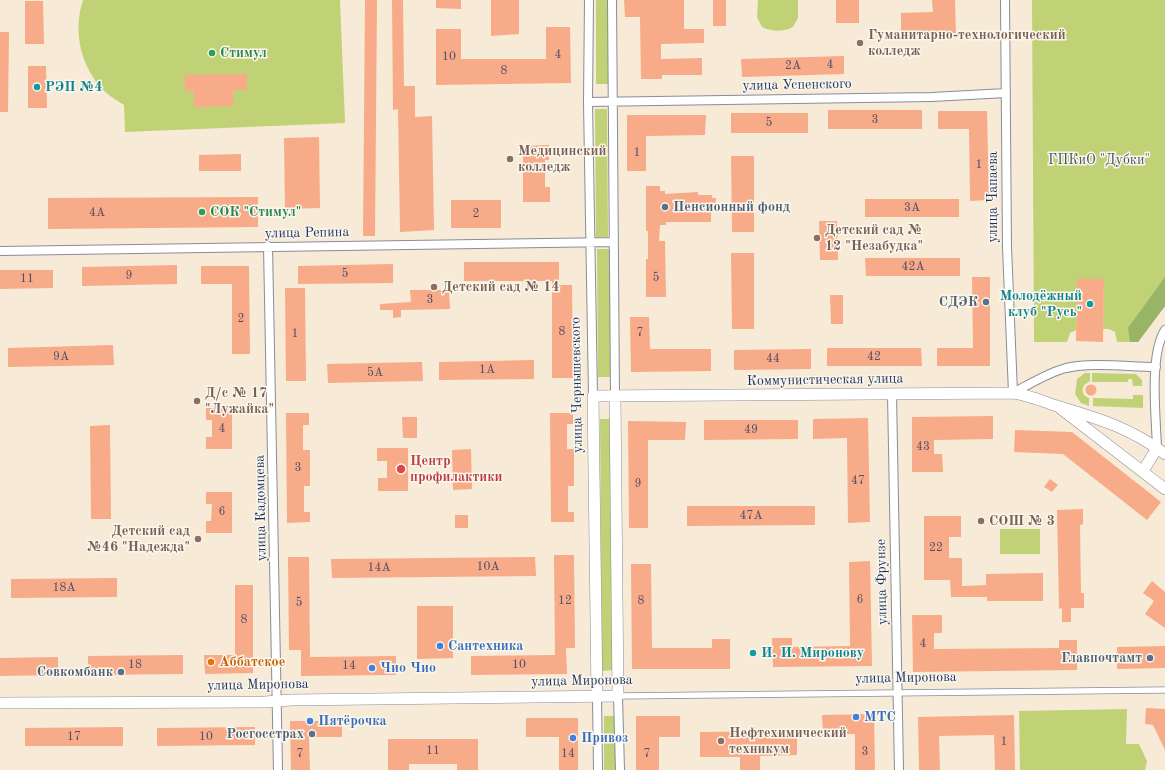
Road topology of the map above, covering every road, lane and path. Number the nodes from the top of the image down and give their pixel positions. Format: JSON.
{"nodes":[{"id":1,"x":589,"y":0,"type":"edge"},
{"id":2,"x":612,"y":0,"type":"edge"},
{"id":3,"x":1005,"y":0,"type":"edge"},
{"id":4,"x":1006,"y":93,"type":"junction"},
{"id":5,"x":612,"y":101,"type":"junction"},
{"id":6,"x":588,"y":102,"type":"junction"},
{"id":7,"x":590,"y":242,"type":"junction"},
{"id":8,"x":614,"y":242,"type":"junction"},
{"id":9,"x":268,"y":246,"type":"junction"},
{"id":10,"x":0,"y":251,"type":"edge"},
{"id":11,"x":1165,"y":330,"type":"edge"},
{"id":12,"x":1156,"y":367,"type":"junction"},
{"id":13,"x":1013,"y":393,"type":"junction"},
{"id":14,"x":892,"y":394,"type":"junction"},
{"id":15,"x":593,"y":396,"type":"junction"},
{"id":16,"x":615,"y":396,"type":"junction"},
{"id":17,"x":1056,"y":405,"type":"junction"},
{"id":18,"x":1161,"y":451,"type":"edge"},
{"id":19,"x":1143,"y":471,"type":"junction"},
{"id":20,"x":1165,"y":489,"type":"edge"},
{"id":21,"x":1165,"y":690,"type":"edge"},
{"id":22,"x":897,"y":693,"type":"junction"},
{"id":23,"x":596,"y":696,"type":"junction"},
{"id":24,"x":618,"y":696,"type":"junction"},
{"id":25,"x":277,"y":700,"type":"junction"},
{"id":26,"x":0,"y":703,"type":"edge"},
{"id":27,"x":278,"y":770,"type":"edge"},
{"id":28,"x":598,"y":770,"type":"edge"},
{"id":29,"x":620,"y":770,"type":"edge"},
{"id":30,"x":899,"y":770,"type":"edge"}],
"edges":[{"from":1,"to":6,"type":"street","name":"улица Чернышевского"},
{"from":2,"to":5,"type":"street"},
{"from":3,"to":4,"type":"street","name":"улица Чапаева"},
{"from":4,"to":5,"type":"street","name":"улица Успенского"},
{"from":4,"to":13,"type":"street","name":"улица Чапаева"},
{"from":5,"to":6,"type":"street","name":"улица Успенского"},
{"from":5,"to":8,"type":"street"},
{"from":6,"to":7,"type":"street","name":"улица Чернышевского"},
{"from":7,"to":8,"type":"street","name":"улица Репина"},
{"from":7,"to":9,"type":"street","name":"улица Репина"},
{"from":7,"to":15,"type":"street","name":"улица Чернышевского"},
{"from":8,"to":16,"type":"street"},
{"from":9,"to":10,"type":"street","name":"улица Репина"},
{"from":9,"to":25,"type":"street","name":"улица Кадомцева"},
{"from":11,"to":12,"type":"street"},
{"from":12,"to":13,"type":"street"},
{"from":12,"to":18,"type":"street"},
{"from":13,"to":14,"type":"main road","name":"Коммунистическая улица"},
{"from":13,"to":17,"type":"main road","name":"Коммунистическая улица"},
{"from":14,"to":16,"type":"main road","name":"Коммунистическая улица"},
{"from":14,"to":22,"type":"street","name":"улица Фрунзе"},
{"from":15,"to":16,"type":"main road","name":"Коммунистическая улица"},
{"from":15,"to":23,"type":"main road","name":"улица Чернышевского"},
{"from":16,"to":24,"type":"main road"},
{"from":17,"to":18,"type":"main road","name":"Коммунистическая улица"},
{"from":17,"to":19,"type":"main road","name":"Коммунистическая улица"},
{"from":18,"to":19,"type":"main road"},
{"from":19,"to":20,"type":"main road","name":"Коммунистическая улица"},
{"from":21,"to":22,"type":"street","name":"улица Миронова"},
{"from":22,"to":24,"type":"street","name":"улица Миронова"},
{"from":22,"to":30,"type":"street","name":"улица Фрунзе"},
{"from":23,"to":24,"type":"main road","name":"улица Миронова"},
{"from":23,"to":25,"type":"main road","name":"улица Миронова"},
{"from":23,"to":28,"type":"street","name":"улица Чернышевского"},
{"from":24,"to":29,"type":"street"},
{"from":25,"to":26,"type":"main road","name":"улица Миронова"},
{"from":25,"to":27,"type":"street","name":"улица Кадомцева"}]}
